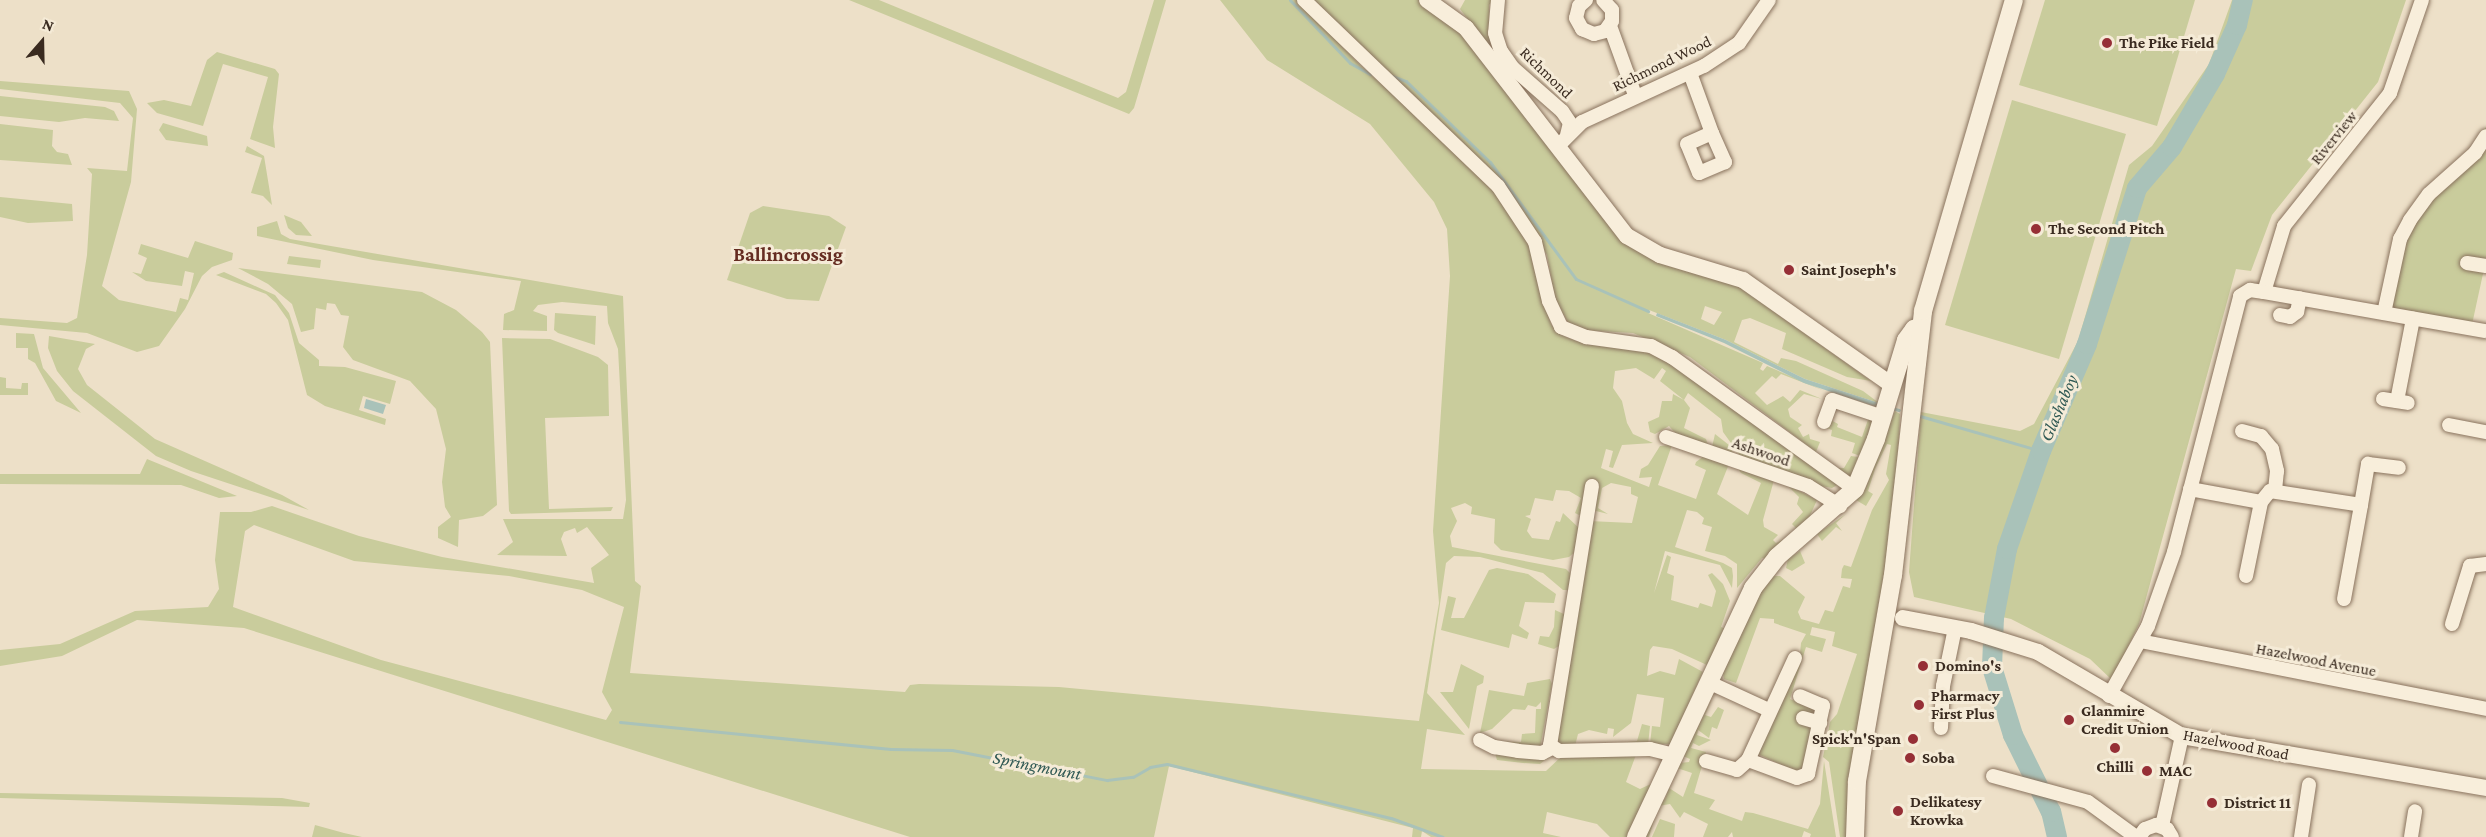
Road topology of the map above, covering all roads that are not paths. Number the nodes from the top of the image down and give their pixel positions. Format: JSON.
{"nodes":[{"id":1,"x":1304,"y":0,"type":"edge"},
{"id":2,"x":1427,"y":0,"type":"edge"},
{"id":3,"x":1498,"y":0,"type":"edge"},
{"id":4,"x":1586,"y":0,"type":"edge"},
{"id":5,"x":1603,"y":0,"type":"edge"},
{"id":6,"x":1769,"y":0,"type":"edge"},
{"id":7,"x":2014,"y":0,"type":"edge"},
{"id":8,"x":2422,"y":0,"type":"edge"},
{"id":9,"x":1610,"y":26,"type":"junction"},
{"id":10,"x":1690,"y":73,"type":"junction"},
{"id":11,"x":1635,"y":95,"type":"junction"},
{"id":12,"x":1712,"y":133,"type":"dead end"},
{"id":13,"x":2486,"y":136,"type":"edge"},
{"id":14,"x":1563,"y":141,"type":"junction"},
{"id":15,"x":2467,"y":263,"type":"dead end"},
{"id":16,"x":2486,"y":266,"type":"edge"},
{"id":17,"x":2265,"y":292,"type":"junction"},
{"id":18,"x":2300,"y":298,"type":"junction"},
{"id":19,"x":2384,"y":313,"type":"junction"},
{"id":20,"x":2280,"y":315,"type":"dead end"},
{"id":21,"x":2413,"y":319,"type":"junction"},
{"id":22,"x":1920,"y":329,"type":"junction"},
{"id":23,"x":2486,"y":332,"type":"edge"},
{"id":24,"x":1892,"y":385,"type":"junction"},
{"id":25,"x":2383,"y":399,"type":"dead end"},
{"id":26,"x":1883,"y":417,"type":"junction"},
{"id":27,"x":1824,"y":422,"type":"dead end"},
{"id":28,"x":2449,"y":425,"type":"dead end"},
{"id":29,"x":2242,"y":431,"type":"dead end"},
{"id":30,"x":2486,"y":432,"type":"edge"},
{"id":31,"x":1666,"y":437,"type":"dead end"},
{"id":32,"x":2399,"y":468,"type":"dead end"},
{"id":33,"x":1592,"y":486,"type":"dead end"},
{"id":34,"x":1855,"y":489,"type":"junction"},
{"id":35,"x":2190,"y":489,"type":"junction"},
{"id":36,"x":2275,"y":491,"type":"junction"},
{"id":37,"x":2260,"y":502,"type":"junction"},
{"id":38,"x":1840,"y":506,"type":"junction"},
{"id":39,"x":2361,"y":506,"type":"junction"},
{"id":40,"x":2486,"y":564,"type":"edge"},
{"id":41,"x":2246,"y":576,"type":"dead end"},
{"id":42,"x":2344,"y":599,"type":"dead end"},
{"id":43,"x":1894,"y":616,"type":"junction"},
{"id":44,"x":2452,"y":624,"type":"dead end"},
{"id":45,"x":1954,"y":633,"type":"junction"},
{"id":46,"x":1981,"y":636,"type":"junction"},
{"id":47,"x":2140,"y":641,"type":"junction"},
{"id":48,"x":1795,"y":658,"type":"dead end"},
{"id":49,"x":1708,"y":682,"type":"junction"},
{"id":50,"x":1800,"y":696,"type":"dead end"},
{"id":51,"x":2109,"y":696,"type":"junction"},
{"id":52,"x":2486,"y":709,"type":"edge"},
{"id":53,"x":1769,"y":710,"type":"junction"},
{"id":54,"x":1803,"y":718,"type":"dead end"},
{"id":55,"x":1820,"y":723,"type":"junction"},
{"id":56,"x":1941,"y":728,"type":"dead end"},
{"id":57,"x":2182,"y":736,"type":"junction"},
{"id":58,"x":1480,"y":740,"type":"dead end"},
{"id":59,"x":1552,"y":748,"type":"junction"},
{"id":60,"x":1674,"y":755,"type":"junction"},
{"id":61,"x":1748,"y":760,"type":"junction"},
{"id":62,"x":1706,"y":761,"type":"dead end"},
{"id":63,"x":1993,"y":776,"type":"dead end"},
{"id":64,"x":2309,"y":785,"type":"dead end"},
{"id":65,"x":2486,"y":788,"type":"edge"},
{"id":66,"x":2415,"y":811,"type":"dead end"},
{"id":67,"x":2162,"y":826,"type":"junction"},
{"id":68,"x":1636,"y":837,"type":"edge"},
{"id":69,"x":1855,"y":837,"type":"edge"},
{"id":70,"x":2137,"y":837,"type":"edge"},
{"id":71,"x":2172,"y":837,"type":"edge"},
{"id":72,"x":2301,"y":837,"type":"edge"},
{"id":73,"x":2411,"y":837,"type":"edge"}],
"edges":[{"from":1,"to":34,"type":"street"},
{"from":2,"to":14,"type":"street"},
{"from":3,"to":14,"type":"street","name":"Richmond"},
{"from":4,"to":9,"type":"street"},
{"from":5,"to":9,"type":"street"},
{"from":6,"to":10,"type":"street","name":"Richmond Wood"},
{"from":7,"to":22,"type":"main road"},
{"from":8,"to":17,"type":"street","name":"Riverview"},
{"from":9,"to":11,"type":"street"},
{"from":10,"to":11,"type":"street","name":"Richmond Wood"},
{"from":10,"to":12,"type":"street"},
{"from":11,"to":14,"type":"street","name":"Richmond Wood"},
{"from":13,"to":19,"type":"street"},
{"from":14,"to":24,"type":"street"},
{"from":15,"to":16,"type":"street"},
{"from":17,"to":18,"type":"street"},
{"from":17,"to":35,"type":"street"},
{"from":18,"to":19,"type":"street"},
{"from":18,"to":20,"type":"street"},
{"from":19,"to":21,"type":"street"},
{"from":21,"to":23,"type":"street"},
{"from":21,"to":25,"type":"street"},
{"from":22,"to":24,"type":"main road"},
{"from":22,"to":43,"type":"main road"},
{"from":24,"to":26,"type":"main road"},
{"from":26,"to":27,"type":"street"},
{"from":26,"to":34,"type":"main road"},
{"from":28,"to":30,"type":"street"},
{"from":29,"to":36,"type":"street"},
{"from":31,"to":38,"type":"street","name":"Ashwood"},
{"from":32,"to":39,"type":"street"},
{"from":33,"to":59,"type":"street"},
{"from":34,"to":38,"type":"main road"},
{"from":35,"to":37,"type":"street"},
{"from":35,"to":47,"type":"street"},
{"from":36,"to":37,"type":"street"},
{"from":36,"to":39,"type":"street"},
{"from":37,"to":41,"type":"street"},
{"from":38,"to":49,"type":"main road"},
{"from":39,"to":42,"type":"street"},
{"from":40,"to":44,"type":"street"},
{"from":43,"to":45,"type":"street"},
{"from":43,"to":46,"type":"street"},
{"from":43,"to":69,"type":"main road"},
{"from":45,"to":46,"type":"street"},
{"from":45,"to":56,"type":"street"},
{"from":46,"to":51,"type":"street","name":"Hazelwood Road"},
{"from":47,"to":51,"type":"street"},
{"from":47,"to":52,"type":"street","name":"Hazelwood Avenue"},
{"from":48,"to":53,"type":"street"},
{"from":49,"to":53,"type":"street"},
{"from":49,"to":60,"type":"main road"},
{"from":50,"to":55,"type":"street"},
{"from":51,"to":57,"type":"street","name":"Hazelwood Road"},
{"from":53,"to":61,"type":"street"},
{"from":54,"to":55,"type":"street"},
{"from":55,"to":61,"type":"street"},
{"from":57,"to":65,"type":"street","name":"Hazelwood Road"},
{"from":57,"to":67,"type":"street"},
{"from":58,"to":59,"type":"street"},
{"from":59,"to":60,"type":"street"},
{"from":60,"to":68,"type":"main road"},
{"from":61,"to":62,"type":"street"},
{"from":63,"to":70,"type":"street"},
{"from":64,"to":72,"type":"street"},
{"from":66,"to":73,"type":"street"},
{"from":67,"to":70,"type":"street"},
{"from":67,"to":71,"type":"street"}]}
